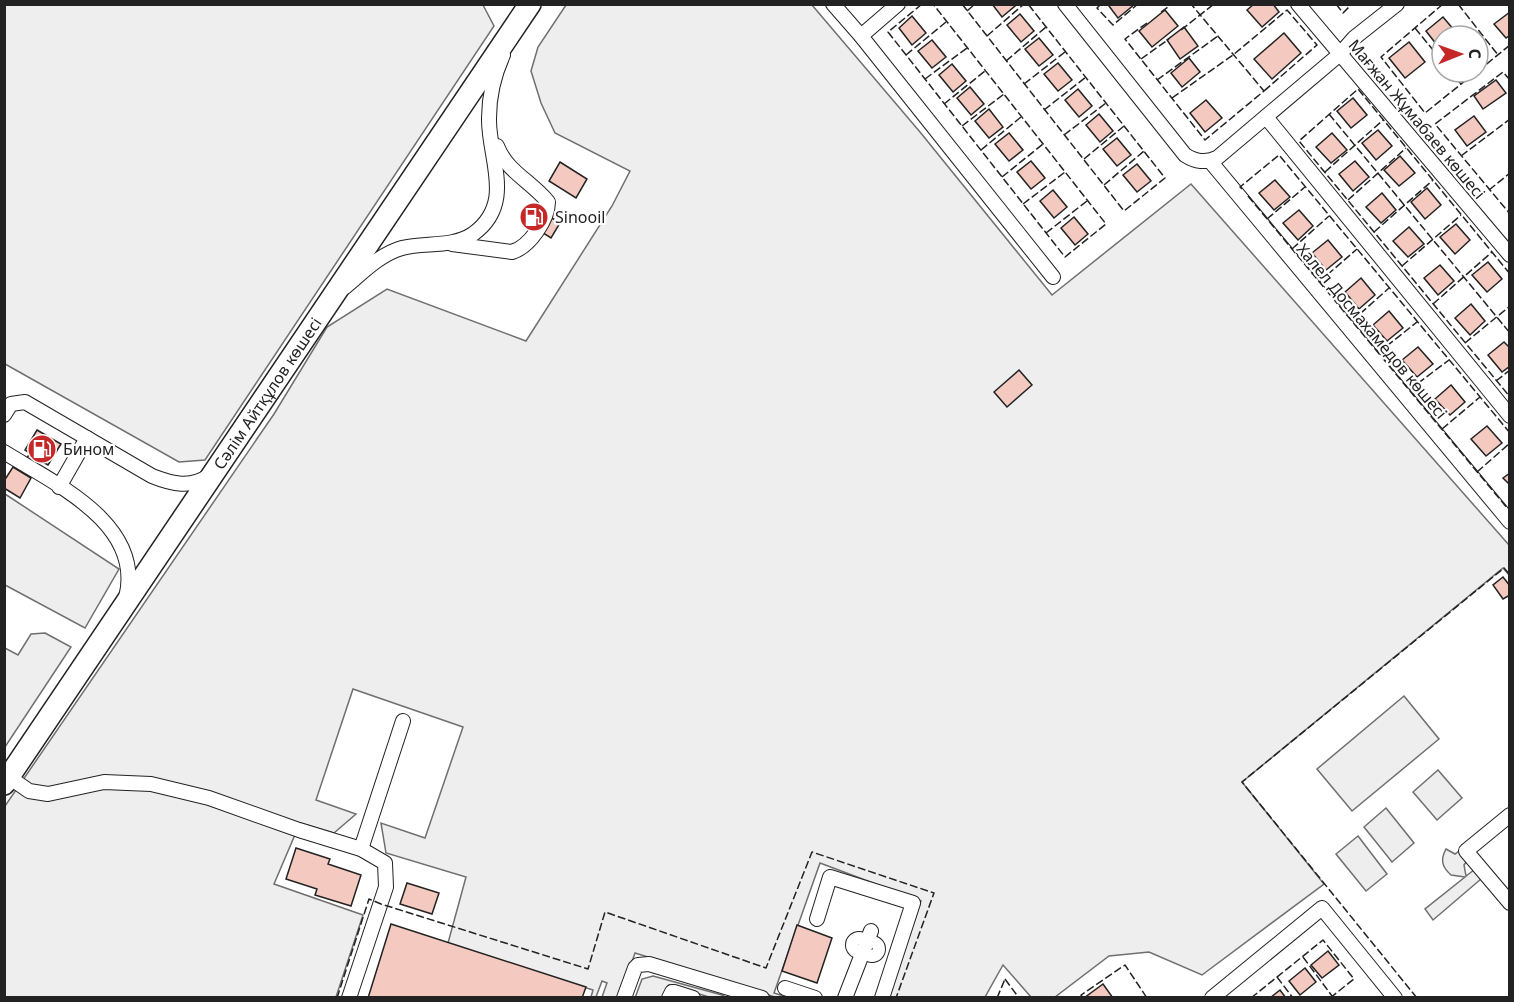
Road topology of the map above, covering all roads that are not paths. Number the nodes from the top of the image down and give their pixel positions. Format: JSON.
{"nodes":[{"id":1,"x":530,"y":4,"type":"edge"},
{"id":2,"x":833,"y":4,"type":"edge"},
{"id":3,"x":898,"y":4,"type":"edge"},
{"id":4,"x":1065,"y":4,"type":"edge"},
{"id":5,"x":1298,"y":4,"type":"edge"},
{"id":6,"x":1397,"y":4,"type":"edge"},
{"id":7,"x":516,"y":26,"type":"junction"},
{"id":8,"x":861,"y":36,"type":"junction"},
{"id":9,"x":1340,"y":54,"type":"junction"},
{"id":10,"x":491,"y":93,"type":"junction"},
{"id":11,"x":1266,"y":117,"type":"junction"},
{"id":12,"x":1210,"y":161,"type":"junction"},
{"id":13,"x":444,"y":244,"type":"junction"},
{"id":14,"x":1509,"y":255,"type":"edge"},
{"id":15,"x":1053,"y":277,"type":"dead end"},
{"id":16,"x":332,"y":298,"type":"junction"},
{"id":17,"x":4,"y":415,"type":"edge"},
{"id":18,"x":1509,"y":416,"type":"edge"},
{"id":19,"x":87,"y":438,"type":"junction"},
{"id":20,"x":4,"y":452,"type":"edge"},
{"id":21,"x":216,"y":471,"type":"junction"},
{"id":22,"x":59,"y":487,"type":"junction"},
{"id":23,"x":1509,"y":522,"type":"edge"},
{"id":24,"x":118,"y":616,"type":"junction"},
{"id":25,"x":403,"y":721,"type":"dead end"},
{"id":26,"x":7,"y":780,"type":"edge"},
{"id":27,"x":1509,"y":815,"type":"edge"},
{"id":28,"x":361,"y":849,"type":"junction"},
{"id":29,"x":1509,"y":903,"type":"edge"},
{"id":30,"x":817,"y":919,"type":"dead end"},
{"id":31,"x":866,"y":945,"type":"dead end"},
{"id":32,"x":785,"y":988,"type":"dead end"},
{"id":33,"x":349,"y":998,"type":"edge"},
{"id":34,"x":624,"y":998,"type":"edge"},
{"id":35,"x":632,"y":998,"type":"edge"},
{"id":36,"x":669,"y":998,"type":"edge"},
{"id":37,"x":693,"y":998,"type":"edge"},
{"id":38,"x":738,"y":998,"type":"edge"},
{"id":39,"x":762,"y":998,"type":"edge"},
{"id":40,"x":815,"y":998,"type":"edge"},
{"id":41,"x":845,"y":998,"type":"edge"},
{"id":42,"x":882,"y":998,"type":"edge"},
{"id":43,"x":1212,"y":998,"type":"edge"},
{"id":44,"x":1395,"y":998,"type":"edge"}],
"edges":[{"from":1,"to":7,"type":"highway","name":"Сәлім Айтқұлов көшесі"},
{"from":2,"to":8,"type":"street"},
{"from":3,"to":8,"type":"street"},
{"from":4,"to":12,"type":"street"},
{"from":5,"to":9,"type":"street","name":"Мағжан Жұмабаев көшесі"},
{"from":6,"to":9,"type":"street"},
{"from":7,"to":10,"type":"street"},
{"from":7,"to":16,"type":"highway","name":"Сәлім Айтқұлов көшесі"},
{"from":8,"to":15,"type":"street"},
{"from":9,"to":11,"type":"street"},
{"from":9,"to":14,"type":"street","name":"Мағжан Жұмабаев көшесі"},
{"from":10,"to":13,"type":"street"},
{"from":10,"to":13,"type":"street"},
{"from":11,"to":12,"type":"street"},
{"from":11,"to":18,"type":"street"},
{"from":12,"to":23,"type":"street","name":"Халел Досмахамедов көшесі"},
{"from":13,"to":16,"type":"street"},
{"from":16,"to":21,"type":"highway","name":"Сәлім Айтқұлов көшесі"},
{"from":17,"to":19,"type":"street"},
{"from":19,"to":21,"type":"street"},
{"from":19,"to":22,"type":"street"},
{"from":20,"to":22,"type":"street"},
{"from":21,"to":24,"type":"highway","name":"Сәлім Айтқұлов көшесі"},
{"from":22,"to":24,"type":"street"},
{"from":24,"to":26,"type":"highway","name":"Сәлім Айтқұлов көшесі"},
{"from":25,"to":28,"type":"street"},
{"from":26,"to":28,"type":"street"},
{"from":27,"to":29,"type":"street"},
{"from":28,"to":33,"type":"street"},
{"from":30,"to":42,"type":"street"},
{"from":31,"to":41,"type":"street"},
{"from":32,"to":40,"type":"street"},
{"from":34,"to":39,"type":"street"},
{"from":35,"to":38,"type":"street"},
{"from":36,"to":37,"type":"street"},
{"from":43,"to":44,"type":"street"}]}
